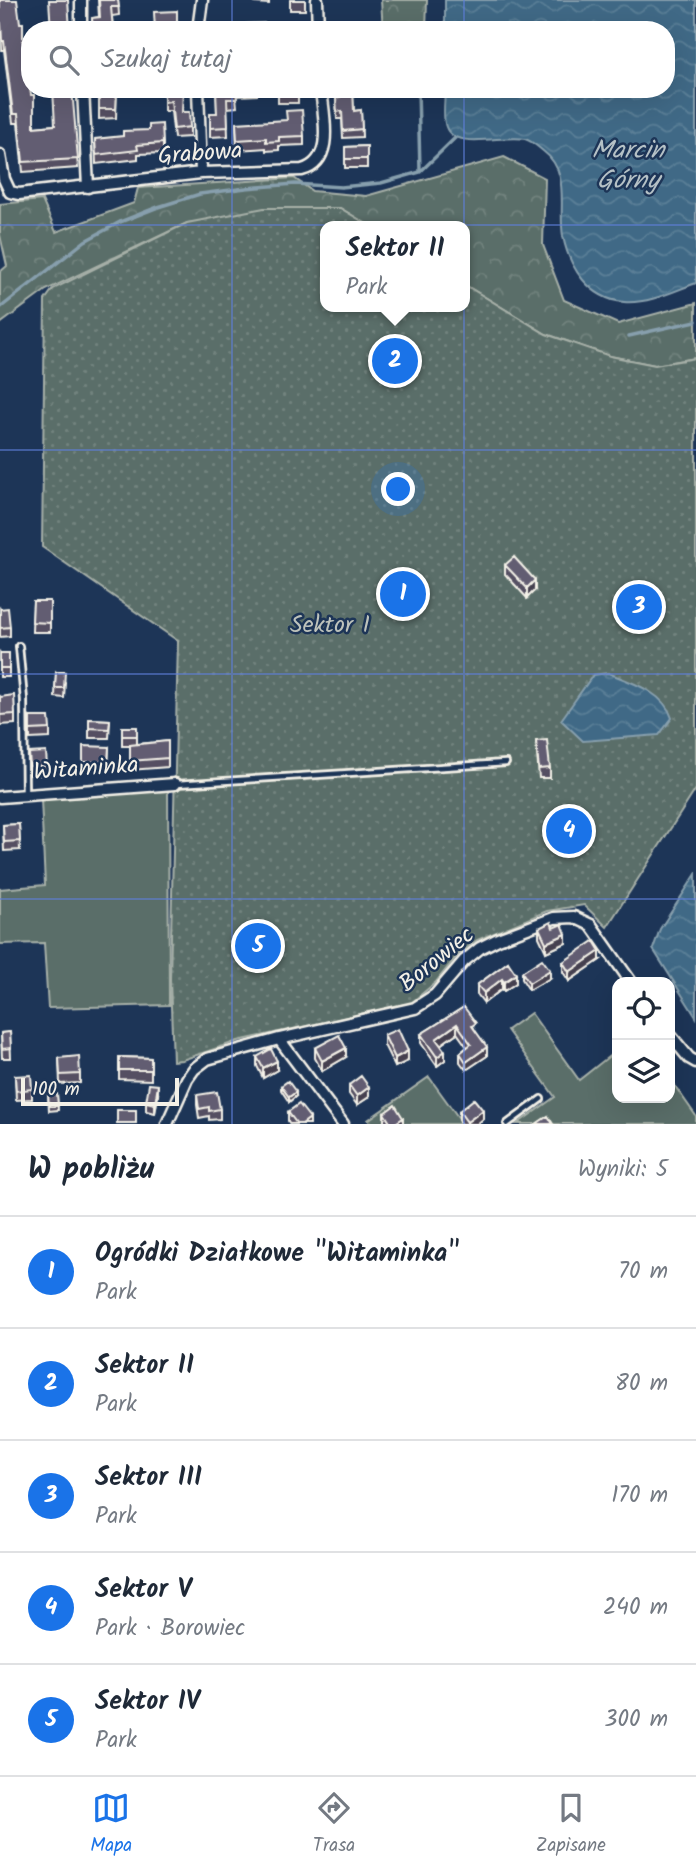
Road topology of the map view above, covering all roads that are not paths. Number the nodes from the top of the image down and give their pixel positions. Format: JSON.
{"nodes":[{"id":1,"x":81,"y":0,"type":"edge"},
{"id":2,"x":202,"y":0,"type":"edge"},
{"id":3,"x":317,"y":0,"type":"edge"},
{"id":4,"x":80,"y":21,"type":"edge"},
{"id":5,"x":199,"y":21,"type":"edge"},
{"id":6,"x":318,"y":21,"type":"edge"},
{"id":7,"x":83,"y":98,"type":"edge"},
{"id":8,"x":198,"y":98,"type":"edge"},
{"id":9,"x":321,"y":98,"type":"edge"},
{"id":10,"x":0,"y":155,"type":"edge"},
{"id":11,"x":201,"y":173,"type":"junction"},
{"id":12,"x":88,"y":187,"type":"junction"},
{"id":13,"x":19,"y":646,"type":"dead end"},
{"id":14,"x":506,"y":763,"type":"dead end"},
{"id":15,"x":175,"y":784,"type":"joint"},
{"id":16,"x":25,"y":795,"type":"junction"},
{"id":17,"x":0,"y":797,"type":"edge"},
{"id":18,"x":627,"y":977,"type":"edge"},
{"id":19,"x":279,"y":1039,"type":"junction"},
{"id":20,"x":674,"y":1040,"type":"edge"},
{"id":21,"x":696,"y":1062,"type":"edge"},
{"id":22,"x":541,"y":1099,"type":"dead end"},
{"id":23,"x":167,"y":1124,"type":"edge"},
{"id":24,"x":343,"y":1124,"type":"edge"},
{"id":25,"x":507,"y":1124,"type":"edge"}],
"edges":[{"from":1,"to":4,"type":"street"},
{"from":2,"to":5,"type":"street"},
{"from":3,"to":6,"type":"street"},
{"from":7,"to":12,"type":"street"},
{"from":8,"to":11,"type":"street"},
{"from":9,"to":11,"type":"street","name":"Grabowa"},
{"from":10,"to":12,"type":"street","name":"Grabowa"},
{"from":11,"to":12,"type":"street","name":"Grabowa"},
{"from":13,"to":16,"type":"lane"},
{"from":14,"to":15,"type":"lane"},
{"from":15,"to":16,"type":"street","name":"Witaminka"},
{"from":16,"to":17,"type":"street","name":"Witaminka"},
{"from":18,"to":19,"type":"street","name":"Borowiec"},
{"from":19,"to":23,"type":"street","name":"Borowiec"},
{"from":19,"to":24,"type":"street"},
{"from":20,"to":21,"type":"street"},
{"from":22,"to":25,"type":"lane"}]}
